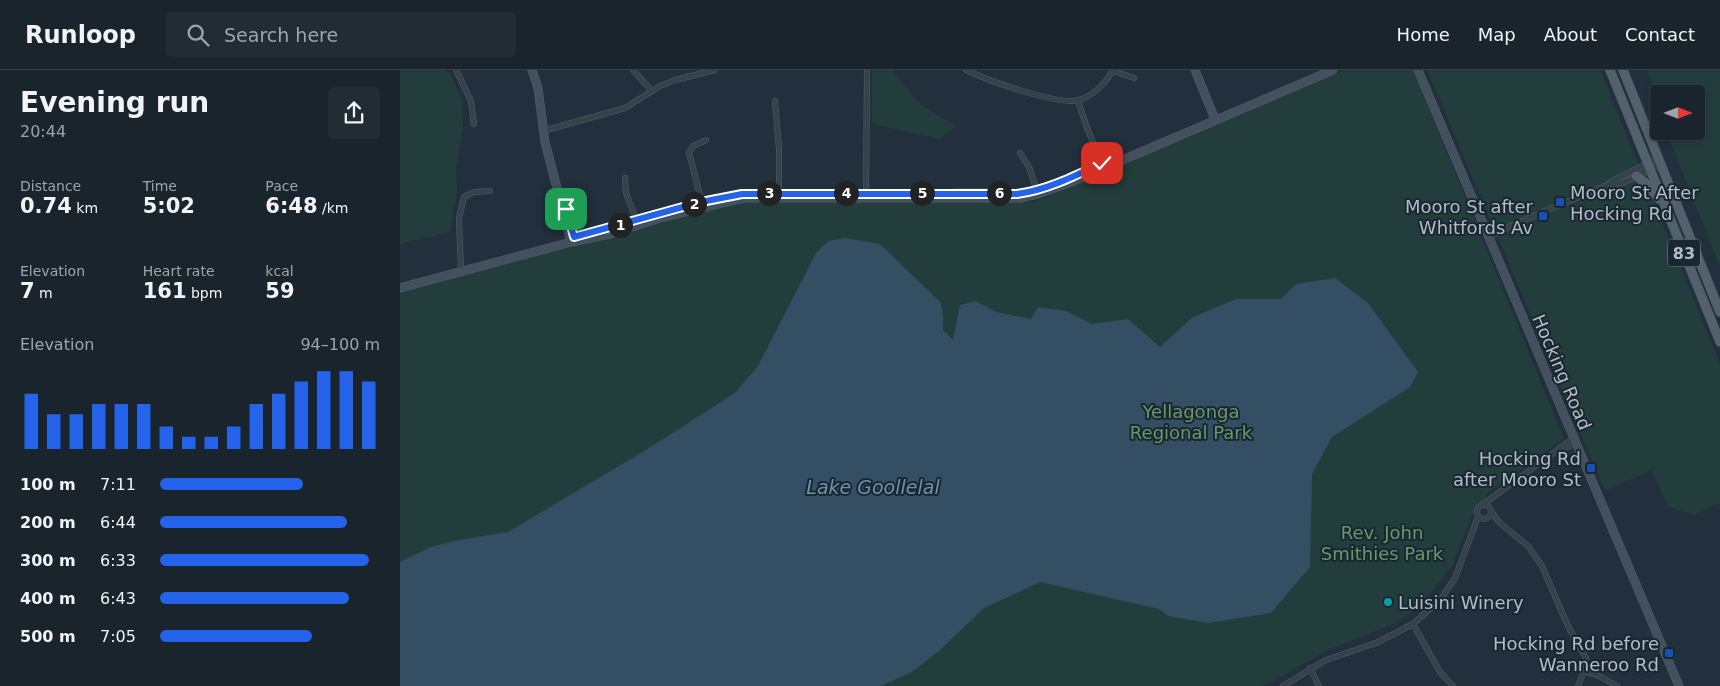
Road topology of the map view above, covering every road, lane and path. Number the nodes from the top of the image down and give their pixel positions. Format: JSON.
{"nodes":[{"id":1,"x":534,"y":70,"type":"edge"},
{"id":2,"x":633,"y":70,"type":"edge"},
{"id":3,"x":715,"y":70,"type":"edge"},
{"id":4,"x":867,"y":70,"type":"edge"},
{"id":5,"x":966,"y":70,"type":"edge"},
{"id":6,"x":1113,"y":70,"type":"edge"},
{"id":7,"x":1197,"y":70,"type":"edge"},
{"id":8,"x":1322,"y":70,"type":"edge"},
{"id":9,"x":1333,"y":70,"type":"edge"},
{"id":10,"x":1418,"y":70,"type":"edge"},
{"id":11,"x":1610,"y":70,"type":"edge"},
{"id":12,"x":1622,"y":70,"type":"edge"},
{"id":13,"x":456,"y":71,"type":"edge"},
{"id":14,"x":1134,"y":78,"type":"dead end"},
{"id":15,"x":652,"y":91,"type":"junction"},
{"id":16,"x":775,"y":101,"type":"dead end"},
{"id":17,"x":1078,"y":101,"type":"junction"},
{"id":18,"x":1216,"y":116,"type":"junction"},
{"id":19,"x":474,"y":124,"type":"dead end"},
{"id":20,"x":545,"y":130,"type":"junction"},
{"id":21,"x":706,"y":140,"type":"dead end"},
{"id":22,"x":1020,"y":153,"type":"dead end"},
{"id":23,"x":1660,"y":161,"type":"junction"},
{"id":24,"x":1103,"y":165,"type":"junction"},
{"id":25,"x":1649,"y":167,"type":"junction"},
{"id":26,"x":1636,"y":176,"type":"junction"},
{"id":27,"x":626,"y":178,"type":"dead end"},
{"id":28,"x":1607,"y":185,"type":"junction"},
{"id":29,"x":490,"y":191,"type":"dead end"},
{"id":30,"x":1037,"y":192,"type":"junction"},
{"id":31,"x":779,"y":195,"type":"junction"},
{"id":32,"x":866,"y":196,"type":"junction"},
{"id":33,"x":702,"y":205,"type":"junction"},
{"id":34,"x":1665,"y":207,"type":"junction"},
{"id":35,"x":638,"y":222,"type":"junction"},
{"id":36,"x":1488,"y":236,"type":"junction"},
{"id":37,"x":572,"y":240,"type":"junction"},
{"id":38,"x":461,"y":269,"type":"junction"},
{"id":39,"x":400,"y":284,"type":"edge"},
{"id":40,"x":400,"y":288,"type":"edge"},
{"id":41,"x":1720,"y":312,"type":"edge"},
{"id":42,"x":1720,"y":342,"type":"edge"},
{"id":43,"x":1575,"y":440,"type":"junction"},
{"id":44,"x":1497,"y":494,"type":"junction"},
{"id":45,"x":1482,"y":505,"type":"junction"},
{"id":46,"x":1490,"y":510,"type":"junction"},
{"id":47,"x":1483,"y":518,"type":"junction"},
{"id":48,"x":1500,"y":523,"type":"junction"},
{"id":49,"x":1414,"y":624,"type":"junction"},
{"id":50,"x":1310,"y":668,"type":"junction"},
{"id":51,"x":1584,"y":671,"type":"junction"},
{"id":52,"x":1283,"y":686,"type":"edge"},
{"id":53,"x":1319,"y":686,"type":"edge"},
{"id":54,"x":1452,"y":686,"type":"edge"},
{"id":55,"x":1578,"y":686,"type":"edge"},
{"id":56,"x":1617,"y":686,"type":"edge"},
{"id":57,"x":1679,"y":686,"type":"edge"}],
"edges":[{"from":1,"to":20,"type":"street"},
{"from":2,"to":15,"type":"street"},
{"from":3,"to":15,"type":"street"},
{"from":4,"to":32,"type":"street"},
{"from":5,"to":17,"type":"street"},
{"from":6,"to":14,"type":"street"},
{"from":6,"to":17,"type":"street"},
{"from":7,"to":18,"type":"street"},
{"from":8,"to":18,"type":"street"},
{"from":9,"to":18,"type":"street"},
{"from":10,"to":36,"type":"street","name":"Hocking Road"},
{"from":11,"to":25,"type":"main road","number":"83"},
{"from":12,"to":23,"type":"main road","number":"83"},
{"from":13,"to":19,"type":"street"},
{"from":15,"to":20,"type":"street"},
{"from":16,"to":31,"type":"street"},
{"from":17,"to":24,"type":"street"},
{"from":18,"to":24,"type":"street"},
{"from":20,"to":37,"type":"street"},
{"from":21,"to":33,"type":"street"},
{"from":22,"to":30,"type":"street"},
{"from":23,"to":25,"type":"street"},
{"from":23,"to":41,"type":"main road","number":"83"},
{"from":24,"to":30,"type":"street"},
{"from":25,"to":26,"type":"street"},
{"from":25,"to":28,"type":"street"},
{"from":25,"to":34,"type":"main road","number":"83"},
{"from":26,"to":28,"type":"street"},
{"from":26,"to":34,"type":"main road"},
{"from":27,"to":35,"type":"street"},
{"from":28,"to":36,"type":"street"},
{"from":29,"to":38,"type":"street"},
{"from":30,"to":32,"type":"street"},
{"from":31,"to":32,"type":"street"},
{"from":31,"to":33,"type":"street"},
{"from":33,"to":35,"type":"street"},
{"from":34,"to":42,"type":"main road","number":"83"},
{"from":35,"to":37,"type":"street"},
{"from":36,"to":43,"type":"street","name":"Hocking Road"},
{"from":37,"to":38,"type":"street"},
{"from":38,"to":39,"type":"street"},
{"from":38,"to":40,"type":"street"},
{"from":43,"to":44,"type":"street"},
{"from":43,"to":57,"type":"street","name":"Hocking Road"},
{"from":44,"to":45,"type":"street"},
{"from":44,"to":46,"type":"street"},
{"from":45,"to":46,"type":"street"},
{"from":45,"to":47,"type":"street"},
{"from":46,"to":47,"type":"street"},
{"from":46,"to":48,"type":"street"},
{"from":47,"to":48,"type":"street"},
{"from":47,"to":49,"type":"street"},
{"from":48,"to":51,"type":"street"},
{"from":49,"to":50,"type":"street"},
{"from":49,"to":54,"type":"street"},
{"from":50,"to":52,"type":"street"},
{"from":50,"to":53,"type":"street"},
{"from":51,"to":55,"type":"street"},
{"from":51,"to":56,"type":"street"}]}
